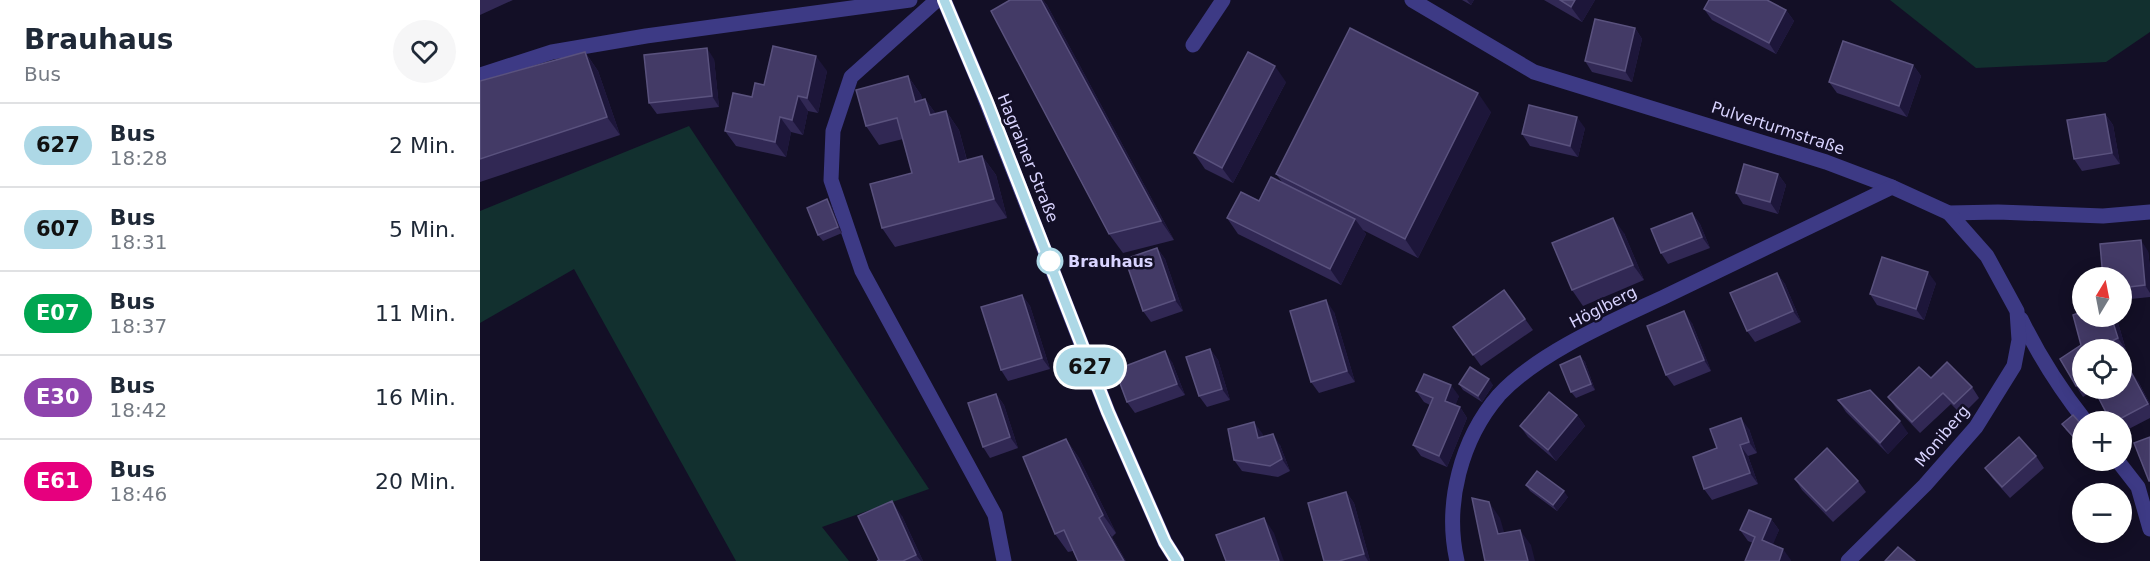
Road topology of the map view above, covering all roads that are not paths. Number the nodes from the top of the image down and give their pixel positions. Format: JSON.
{"nodes":[{"id":1,"x":910,"y":0,"type":"edge"},
{"id":2,"x":937,"y":0,"type":"edge"},
{"id":3,"x":944,"y":0,"type":"edge"},
{"id":4,"x":1223,"y":0,"type":"edge"},
{"id":5,"x":1412,"y":0,"type":"edge"},
{"id":6,"x":1193,"y":45,"type":"dead end"},
{"id":7,"x":480,"y":75,"type":"edge"},
{"id":8,"x":1892,"y":187,"type":"junction"},
{"id":9,"x":2150,"y":212,"type":"edge"},
{"id":10,"x":1949,"y":213,"type":"junction"},
{"id":11,"x":2017,"y":311,"type":"junction"},
{"id":12,"x":2077,"y":411,"type":"edge"},
{"id":13,"x":2126,"y":471,"type":"edge"},
{"id":14,"x":2150,"y":529,"type":"edge"},
{"id":15,"x":1004,"y":561,"type":"edge"},
{"id":16,"x":1177,"y":561,"type":"edge"},
{"id":17,"x":1457,"y":561,"type":"edge"},
{"id":18,"x":1848,"y":561,"type":"edge"}],
"edges":[{"from":1,"to":7,"type":"street"},
{"from":2,"to":15,"type":"street"},
{"from":3,"to":16,"type":"street","name":"Hagrainer Straße"},
{"from":4,"to":6,"type":"street"},
{"from":5,"to":8,"type":"street","name":"Pulverturmstraße"},
{"from":8,"to":10,"type":"street","name":"Pulverturmstraße"},
{"from":8,"to":17,"type":"street","name":"Höglberg"},
{"from":9,"to":10,"type":"street","name":"Pulverturmstraße"},
{"from":10,"to":11,"type":"street","name":"Moniberg"},
{"from":11,"to":12,"type":"street","name":"Moniberg"},
{"from":11,"to":18,"type":"street","name":"Moniberg"},
{"from":13,"to":14,"type":"street"}]}
